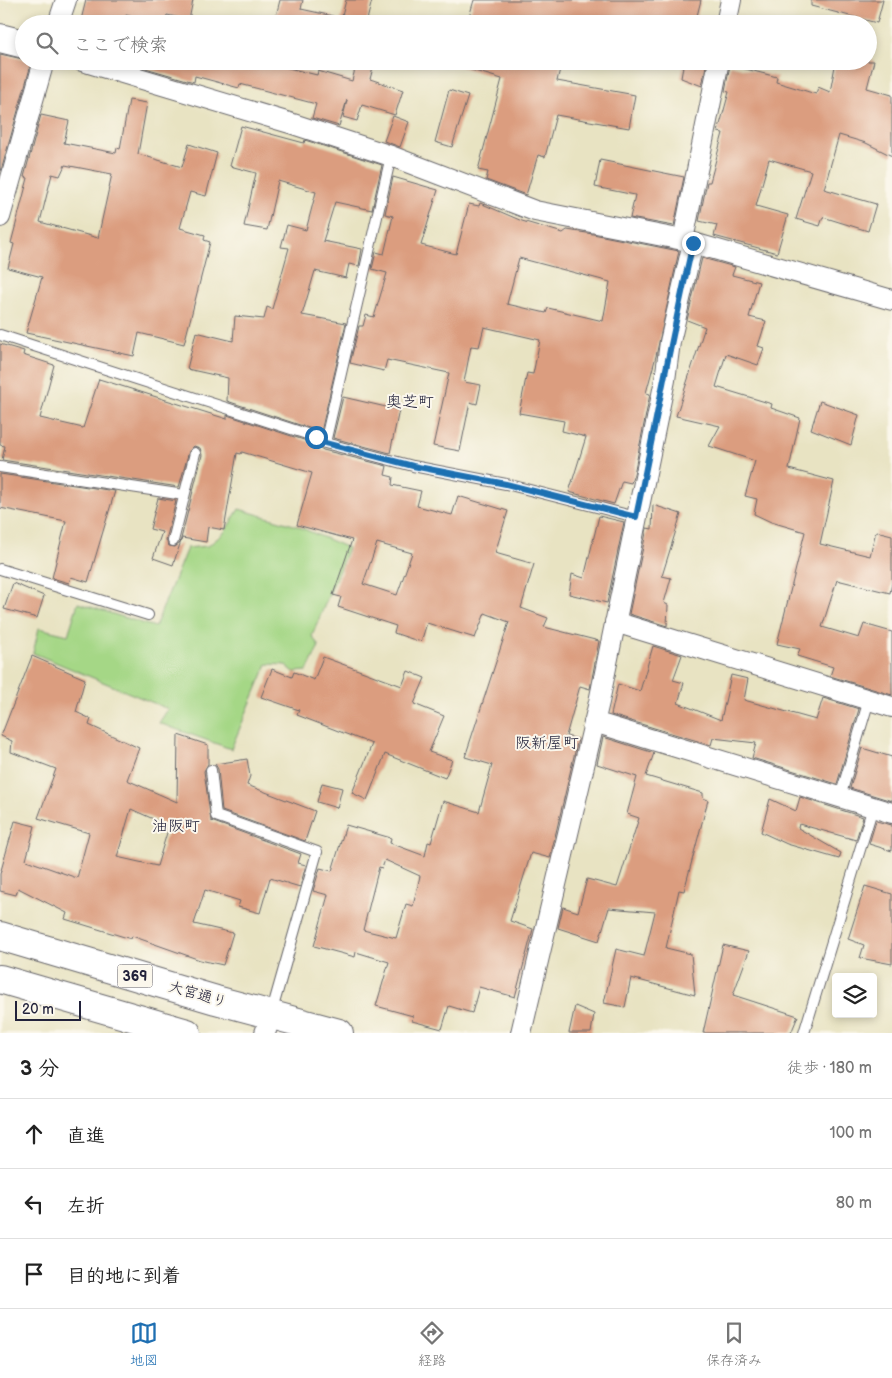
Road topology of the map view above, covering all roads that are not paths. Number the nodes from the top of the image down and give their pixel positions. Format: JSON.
{"nodes":[{"id":1,"x":66,"y":0,"type":"edge"},
{"id":2,"x":731,"y":0,"type":"edge"},
{"id":3,"x":61,"y":15,"type":"edge"},
{"id":4,"x":728,"y":15,"type":"edge"},
{"id":5,"x":0,"y":38,"type":"edge"},
{"id":6,"x":15,"y":42,"type":"edge"},
{"id":7,"x":41,"y":70,"type":"edge"},
{"id":8,"x":112,"y":70,"type":"edge"},
{"id":9,"x":717,"y":70,"type":"edge"},
{"id":10,"x":391,"y":156,"type":"junction"},
{"id":11,"x":5,"y":178,"type":"edge"},
{"id":12,"x":0,"y":217,"type":"edge"},
{"id":13,"x":688,"y":242,"type":"junction"},
{"id":14,"x":892,"y":300,"type":"edge"},
{"id":15,"x":0,"y":336,"type":"edge"},
{"id":16,"x":325,"y":443,"type":"junction"},
{"id":17,"x":194,"y":453,"type":"dead end"},
{"id":18,"x":0,"y":468,"type":"edge"},
{"id":19,"x":184,"y":495,"type":"junction"},
{"id":20,"x":636,"y":517,"type":"junction"},
{"id":21,"x":173,"y":541,"type":"dead end"},
{"id":22,"x":0,"y":569,"type":"edge"},
{"id":23,"x":148,"y":615,"type":"dead end"},
{"id":24,"x":615,"y":622,"type":"junction"},
{"id":25,"x":868,"y":700,"type":"junction"},
{"id":26,"x":892,"y":707,"type":"edge"},
{"id":27,"x":594,"y":722,"type":"junction"},
{"id":28,"x":211,"y":770,"type":"dead end"},
{"id":29,"x":840,"y":797,"type":"junction"},
{"id":30,"x":883,"y":810,"type":"edge"},
{"id":31,"x":0,"y":936,"type":"edge"},
{"id":32,"x":0,"y":979,"type":"edge"},
{"id":33,"x":268,"y":1024,"type":"edge"},
{"id":34,"x":187,"y":1033,"type":"edge"},
{"id":35,"x":339,"y":1033,"type":"edge"},
{"id":36,"x":521,"y":1033,"type":"edge"},
{"id":37,"x":804,"y":1033,"type":"edge"}],
"edges":[{"from":1,"to":3,"type":"street"},
{"from":2,"to":4,"type":"street"},
{"from":5,"to":6,"type":"main road"},
{"from":7,"to":11,"type":"street"},
{"from":8,"to":10,"type":"street"},
{"from":9,"to":13,"type":"street"},
{"from":10,"to":13,"type":"street"},
{"from":10,"to":16,"type":"lane"},
{"from":11,"to":12,"type":"street"},
{"from":13,"to":14,"type":"street"},
{"from":13,"to":20,"type":"street"},
{"from":15,"to":16,"type":"lane"},
{"from":16,"to":20,"type":"lane"},
{"from":17,"to":19,"type":"lane"},
{"from":18,"to":19,"type":"lane"},
{"from":19,"to":21,"type":"lane"},
{"from":20,"to":24,"type":"street"},
{"from":22,"to":23,"type":"lane"},
{"from":24,"to":25,"type":"street"},
{"from":24,"to":27,"type":"street"},
{"from":25,"to":26,"type":"street"},
{"from":25,"to":29,"type":"lane"},
{"from":27,"to":29,"type":"street"},
{"from":27,"to":36,"type":"street"},
{"from":28,"to":33,"type":"lane"},
{"from":29,"to":30,"type":"street"},
{"from":30,"to":37,"type":"lane"},
{"from":31,"to":33,"type":"main road","name":"大宮通り","number":"369"},
{"from":32,"to":34,"type":"main road"},
{"from":33,"to":35,"type":"main road","name":"大宮通り","number":"369"}]}
